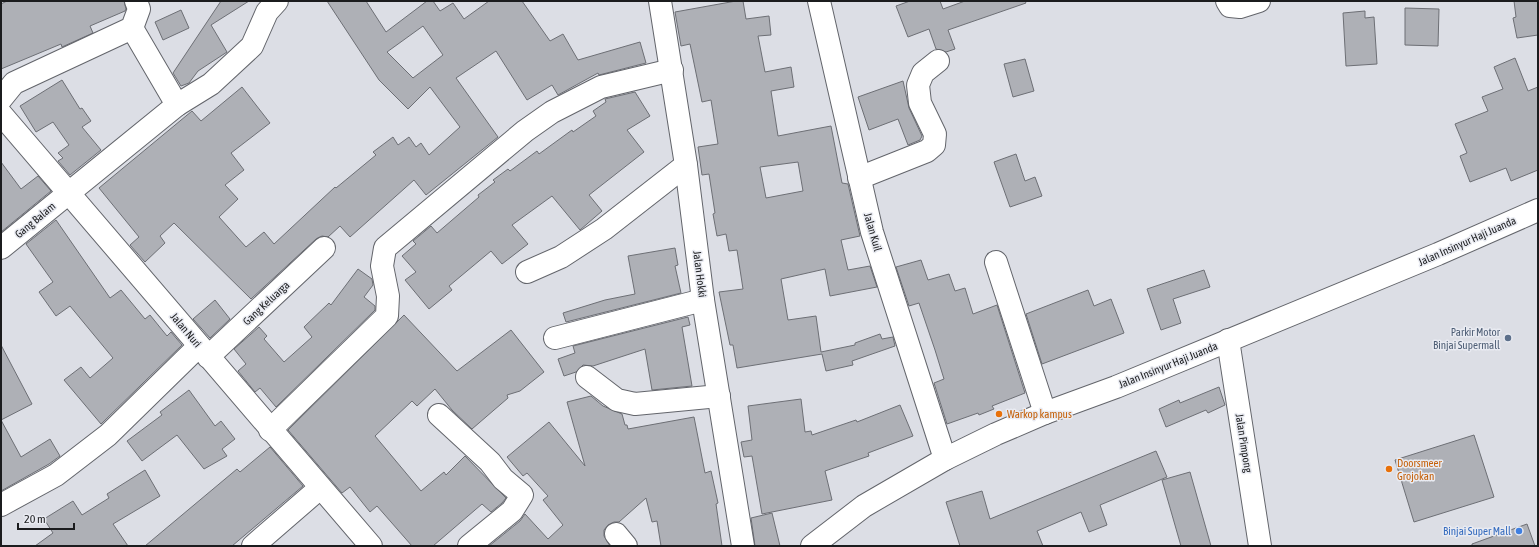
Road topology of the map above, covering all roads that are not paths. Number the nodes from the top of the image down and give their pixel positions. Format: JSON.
{"nodes":[{"id":1,"x":136,"y":1,"type":"edge"},
{"id":2,"x":277,"y":1,"type":"edge"},
{"id":3,"x":660,"y":1,"type":"edge"},
{"id":4,"x":819,"y":1,"type":"edge"},
{"id":5,"x":1227,"y":1,"type":"edge"},
{"id":6,"x":1259,"y":1,"type":"edge"},
{"id":7,"x":132,"y":28,"type":"junction"},
{"id":8,"x":938,"y":61,"type":"dead end"},
{"id":9,"x":672,"y":70,"type":"junction"},
{"id":10,"x":1,"y":99,"type":"edge"},
{"id":11,"x":177,"y":105,"type":"junction"},
{"id":12,"x":1,"y":114,"type":"edge"},
{"id":13,"x":686,"y":165,"type":"junction"},
{"id":14,"x":859,"y":178,"type":"junction"},
{"id":15,"x":68,"y":192,"type":"junction"},
{"id":16,"x":1538,"y":210,"type":"edge"},
{"id":17,"x":1,"y":248,"type":"edge"},
{"id":18,"x":324,"y":248,"type":"dead end"},
{"id":19,"x":996,"y":262,"type":"dead end"},
{"id":20,"x":527,"y":272,"type":"dead end"},
{"id":21,"x":703,"y":300,"type":"junction"},
{"id":22,"x":555,"y":338,"type":"dead end"},
{"id":23,"x":1228,"y":340,"type":"junction"},
{"id":24,"x":204,"y":352,"type":"junction"},
{"id":25,"x":587,"y":377,"type":"dead end"},
{"id":26,"x":719,"y":396,"type":"junction"},
{"id":27,"x":1045,"y":412,"type":"junction"},
{"id":28,"x":439,"y":415,"type":"dead end"},
{"id":29,"x":270,"y":430,"type":"junction"},
{"id":30,"x":945,"y":459,"type":"junction"},
{"id":31,"x":320,"y":488,"type":"junction"},
{"id":32,"x":1,"y":505,"type":"edge"},
{"id":33,"x":253,"y":546,"type":"edge"},
{"id":34,"x":371,"y":546,"type":"edge"},
{"id":35,"x":469,"y":546,"type":"edge"},
{"id":36,"x":743,"y":546,"type":"edge"},
{"id":37,"x":812,"y":546,"type":"edge"},
{"id":38,"x":1260,"y":546,"type":"edge"}],
"edges":[{"from":1,"to":7,"type":"street"},
{"from":2,"to":11,"type":"street","name":"Gang Balam"},
{"from":3,"to":9,"type":"street","name":"Jalan Hokki"},
{"from":4,"to":14,"type":"street","name":"Jalan Kuil"},
{"from":5,"to":6,"type":"street"},
{"from":7,"to":10,"type":"street"},
{"from":7,"to":11,"type":"street"},
{"from":8,"to":14,"type":"street"},
{"from":9,"to":13,"type":"street","name":"Jalan Hokki"},
{"from":9,"to":29,"type":"street"},
{"from":11,"to":15,"type":"street","name":"Gang Balam"},
{"from":12,"to":15,"type":"street","name":"Jalan Nuri"},
{"from":13,"to":20,"type":"street"},
{"from":13,"to":21,"type":"street","name":"Jalan Hokki"},
{"from":14,"to":30,"type":"street","name":"Jalan Kuil"},
{"from":15,"to":17,"type":"street","name":"Gang Balam"},
{"from":15,"to":24,"type":"street","name":"Jalan Nuri"},
{"from":16,"to":23,"type":"street","name":"Jalan Insinyur Haji Juanda"},
{"from":18,"to":24,"type":"street","name":"Gang Keluarga"},
{"from":19,"to":27,"type":"street"},
{"from":21,"to":22,"type":"street"},
{"from":21,"to":26,"type":"street","name":"Jalan Hokki"},
{"from":23,"to":27,"type":"street","name":"Jalan Insinyur Haji Juanda"},
{"from":23,"to":38,"type":"street","name":"Jalan Pimpong"},
{"from":24,"to":29,"type":"street","name":"Jalan Nuri"},
{"from":24,"to":32,"type":"street","name":"Gang Keluarga"},
{"from":25,"to":26,"type":"street"},
{"from":26,"to":36,"type":"street","name":"Jalan Hokki"},
{"from":27,"to":30,"type":"street","name":"Jalan Insinyur Haji Juanda"},
{"from":28,"to":35,"type":"street"},
{"from":29,"to":31,"type":"street","name":"Jalan Nuri"},
{"from":30,"to":37,"type":"street","name":"Jalan Insinyur Haji Juanda"},
{"from":31,"to":33,"type":"street"},
{"from":31,"to":34,"type":"street","name":"Jalan Nuri"}]}
